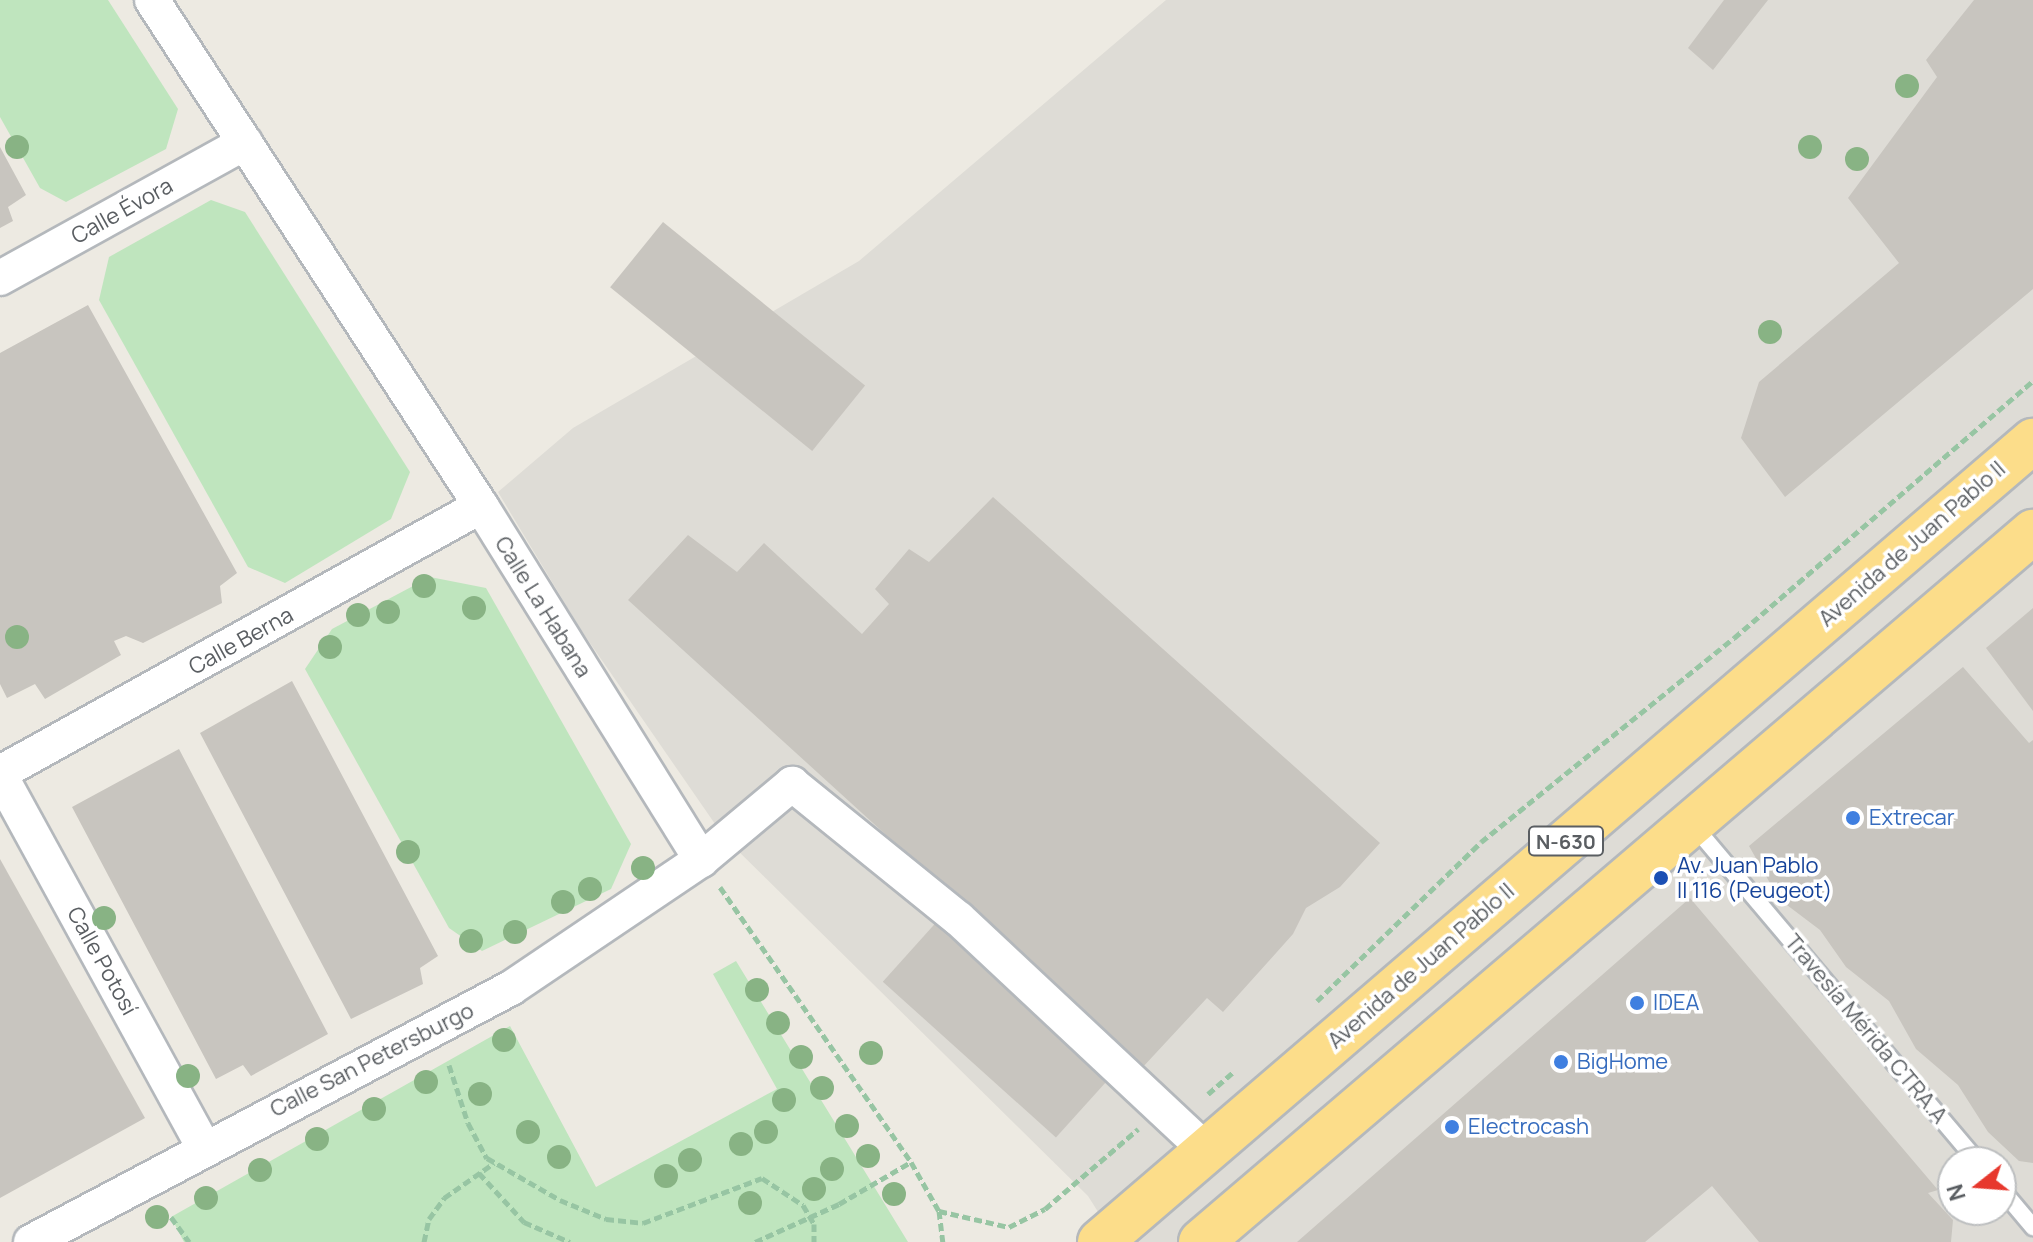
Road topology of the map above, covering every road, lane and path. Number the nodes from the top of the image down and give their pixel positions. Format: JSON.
{"nodes":[{"id":1,"x":152,"y":0,"type":"edge"},
{"id":2,"x":245,"y":143,"type":"junction"},
{"id":3,"x":0,"y":278,"type":"edge"},
{"id":4,"x":2033,"y":381,"type":"edge"},
{"id":5,"x":2033,"y":441,"type":"edge"},
{"id":6,"x":481,"y":506,"type":"junction"},
{"id":7,"x":2033,"y":532,"type":"edge"},
{"id":8,"x":0,"y":774,"type":"edge"},
{"id":9,"x":1692,"y":823,"type":"junction"},
{"id":10,"x":701,"y":860,"type":"junction"},
{"id":11,"x":1310,"y":1009,"type":"dead end"},
{"id":12,"x":449,"y":1065,"type":"dead end"},
{"id":13,"x":1239,"y":1067,"type":"dead end"},
{"id":14,"x":1193,"y":1139,"type":"junction"},
{"id":15,"x":1965,"y":1146,"type":"edge"},
{"id":16,"x":204,"y":1147,"type":"junction"},
{"id":17,"x":911,"y":1162,"type":"junction"},
{"id":18,"x":494,"y":1163,"type":"junction"},
{"id":19,"x":479,"y":1173,"type":"junction"},
{"id":20,"x":2017,"y":1208,"type":"edge"},
{"id":21,"x":939,"y":1211,"type":"junction"},
{"id":22,"x":808,"y":1214,"type":"junction"},
{"id":23,"x":171,"y":1217,"type":"dead end"},
{"id":24,"x":2033,"y":1227,"type":"edge"},
{"id":25,"x":424,"y":1240,"type":"edge"},
{"id":26,"x":31,"y":1242,"type":"edge"},
{"id":27,"x":189,"y":1242,"type":"edge"},
{"id":28,"x":416,"y":1242,"type":"edge"},
{"id":29,"x":570,"y":1242,"type":"edge"},
{"id":30,"x":755,"y":1242,"type":"edge"},
{"id":31,"x":814,"y":1242,"type":"edge"},
{"id":32,"x":943,"y":1242,"type":"edge"},
{"id":33,"x":1100,"y":1242,"type":"edge"},
{"id":34,"x":1201,"y":1242,"type":"edge"}],
"edges":[{"from":1,"to":2,"type":"street","name":"Calle La Habana"},
{"from":2,"to":3,"type":"street","name":"Calle Évora"},
{"from":2,"to":6,"type":"street","name":"Calle La Habana"},
{"from":4,"to":11,"type":"path"},
{"from":5,"to":14,"type":"highway","name":"Avenida de Juan Pablo II","number":"N-630"},
{"from":6,"to":8,"type":"street","name":"Calle Berna"},
{"from":6,"to":10,"type":"street","name":"Calle La Habana"},
{"from":7,"to":9,"type":"highway","number":"N-630"},
{"from":8,"to":16,"type":"street","name":"Calle Potosí"},
{"from":9,"to":15,"type":"lane","name":"Travesía Mérida CTRA.A"},
{"from":9,"to":34,"type":"highway","number":"N-630"},
{"from":10,"to":14,"type":"street","name":"Calle San Petersburgo"},
{"from":10,"to":16,"type":"street","name":"Calle San Petersburgo"},
{"from":10,"to":17,"type":"path"},
{"from":12,"to":18,"type":"path"},
{"from":13,"to":14,"type":"path"},
{"from":14,"to":21,"type":"path"},
{"from":14,"to":33,"type":"highway","name":"Avenida de Juan Pablo II","number":"N-630"},
{"from":16,"to":26,"type":"street","name":"Calle San Petersburgo"},
{"from":17,"to":21,"type":"path"},
{"from":17,"to":22,"type":"path"},
{"from":18,"to":19,"type":"path"},
{"from":18,"to":22,"type":"path"},
{"from":19,"to":25,"type":"path"},
{"from":19,"to":29,"type":"path"},
{"from":20,"to":24,"type":"lane"},
{"from":21,"to":32,"type":"path"},
{"from":22,"to":30,"type":"path"},
{"from":22,"to":31,"type":"path"},
{"from":23,"to":27,"type":"path"},
{"from":25,"to":28,"type":"path"}]}
